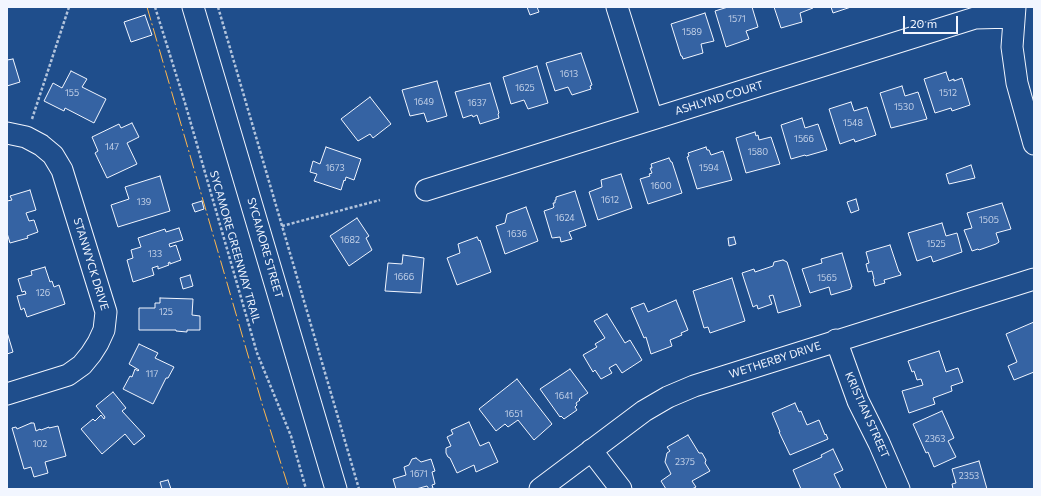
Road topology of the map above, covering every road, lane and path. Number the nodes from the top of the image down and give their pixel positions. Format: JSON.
{"nodes":[{"id":1,"x":69,"y":7,"type":"edge"},
{"id":2,"x":155,"y":7,"type":"edge"},
{"id":3,"x":194,"y":7,"type":"edge"},
{"id":4,"x":218,"y":7,"type":"edge"},
{"id":5,"x":617,"y":7,"type":"edge"},
{"id":6,"x":1015,"y":12,"type":"edge"},
{"id":7,"x":652,"y":119,"type":"junction"},
{"id":8,"x":16,"y":135,"type":"edge"},
{"id":9,"x":1034,"y":144,"type":"edge"},
{"id":10,"x":426,"y":190,"type":"dead end"},
{"id":11,"x":380,"y":200,"type":"dead end"},
{"id":12,"x":282,"y":226,"type":"junction"},
{"id":13,"x":1034,"y":278,"type":"edge"},
{"id":14,"x":836,"y":340,"type":"junction"},
{"id":15,"x":7,"y":394,"type":"edge"},
{"id":16,"x":591,"y":450,"type":"junction"},
{"id":17,"x":306,"y":489,"type":"edge"},
{"id":18,"x":336,"y":489,"type":"edge"},
{"id":19,"x":359,"y":489,"type":"edge"},
{"id":20,"x":540,"y":489,"type":"edge"},
{"id":21,"x":621,"y":489,"type":"edge"},
{"id":22,"x":899,"y":489,"type":"edge"}],
"edges":[{"from":1,"to":8,"type":"path"},
{"from":2,"to":17,"type":"path","name":"SYCAMORE GREENWAY TRAIL"},
{"from":3,"to":18,"type":"street","name":"SYCAMORE STREET"},
{"from":4,"to":12,"type":"path"},
{"from":5,"to":7,"type":"street"},
{"from":6,"to":7,"type":"street","name":"ASHLYND COURT"},
{"from":6,"to":9,"type":"street"},
{"from":7,"to":10,"type":"street","name":"ASHLYND COURT"},
{"from":8,"to":15,"type":"street","name":"STANWYCK DRIVE"},
{"from":11,"to":12,"type":"path"},
{"from":12,"to":19,"type":"path"},
{"from":13,"to":14,"type":"street","name":"WETHERBY DRIVE"},
{"from":14,"to":16,"type":"street","name":"WETHERBY DRIVE"},
{"from":14,"to":22,"type":"street","name":"KRISTIAN STREET"},
{"from":16,"to":20,"type":"street","name":"WETHERBY DRIVE"},
{"from":16,"to":21,"type":"street"}]}
